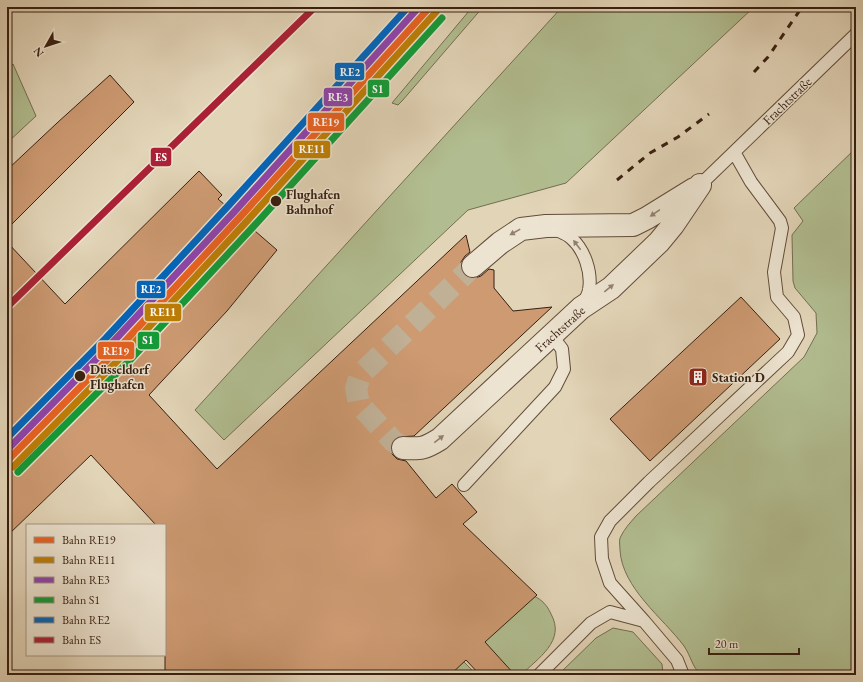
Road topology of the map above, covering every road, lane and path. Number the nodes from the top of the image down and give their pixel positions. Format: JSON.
{"nodes":[{"id":1,"x":856,"y":34,"type":"edge"},
{"id":2,"x":734,"y":152,"type":"junction"},
{"id":3,"x":700,"y":185,"type":"junction"},
{"id":4,"x":546,"y":226,"type":"junction"},
{"id":5,"x":473,"y":266,"type":"tunnel mouth"},
{"id":6,"x":581,"y":308,"type":"junction"},
{"id":7,"x":552,"y":336,"type":"junction"},
{"id":8,"x":403,"y":448,"type":"tunnel mouth"},
{"id":9,"x":464,"y":485,"type":"dead end"},
{"id":10,"x":644,"y":622,"type":"junction"},
{"id":11,"x":539,"y":675,"type":"edge"},
{"id":12,"x":683,"y":675,"type":"edge"}],
"edges":[{"from":1,"to":2,"type":"lane","name":"Frachtstraße"},
{"from":2,"to":3,"type":"lane","name":"Frachtstraße"},
{"from":2,"to":10,"type":"lane"},
{"from":3,"to":4,"type":"street","name":"Frachtstraße","one_way":true},
{"from":6,"to":3,"type":"street","name":"Frachtstraße","one_way":true},
{"from":4,"to":5,"type":"street","name":"Frachtstraße","one_way":true},
{"from":6,"to":4,"type":"lane","one_way":true},
{"from":6,"to":7,"type":"street","name":"Frachtstraße"},
{"from":8,"to":7,"type":"street","name":"Frachtstraße","one_way":true},
{"from":7,"to":9,"type":"lane"},
{"from":10,"to":11,"type":"lane"},
{"from":10,"to":12,"type":"lane"}]}
